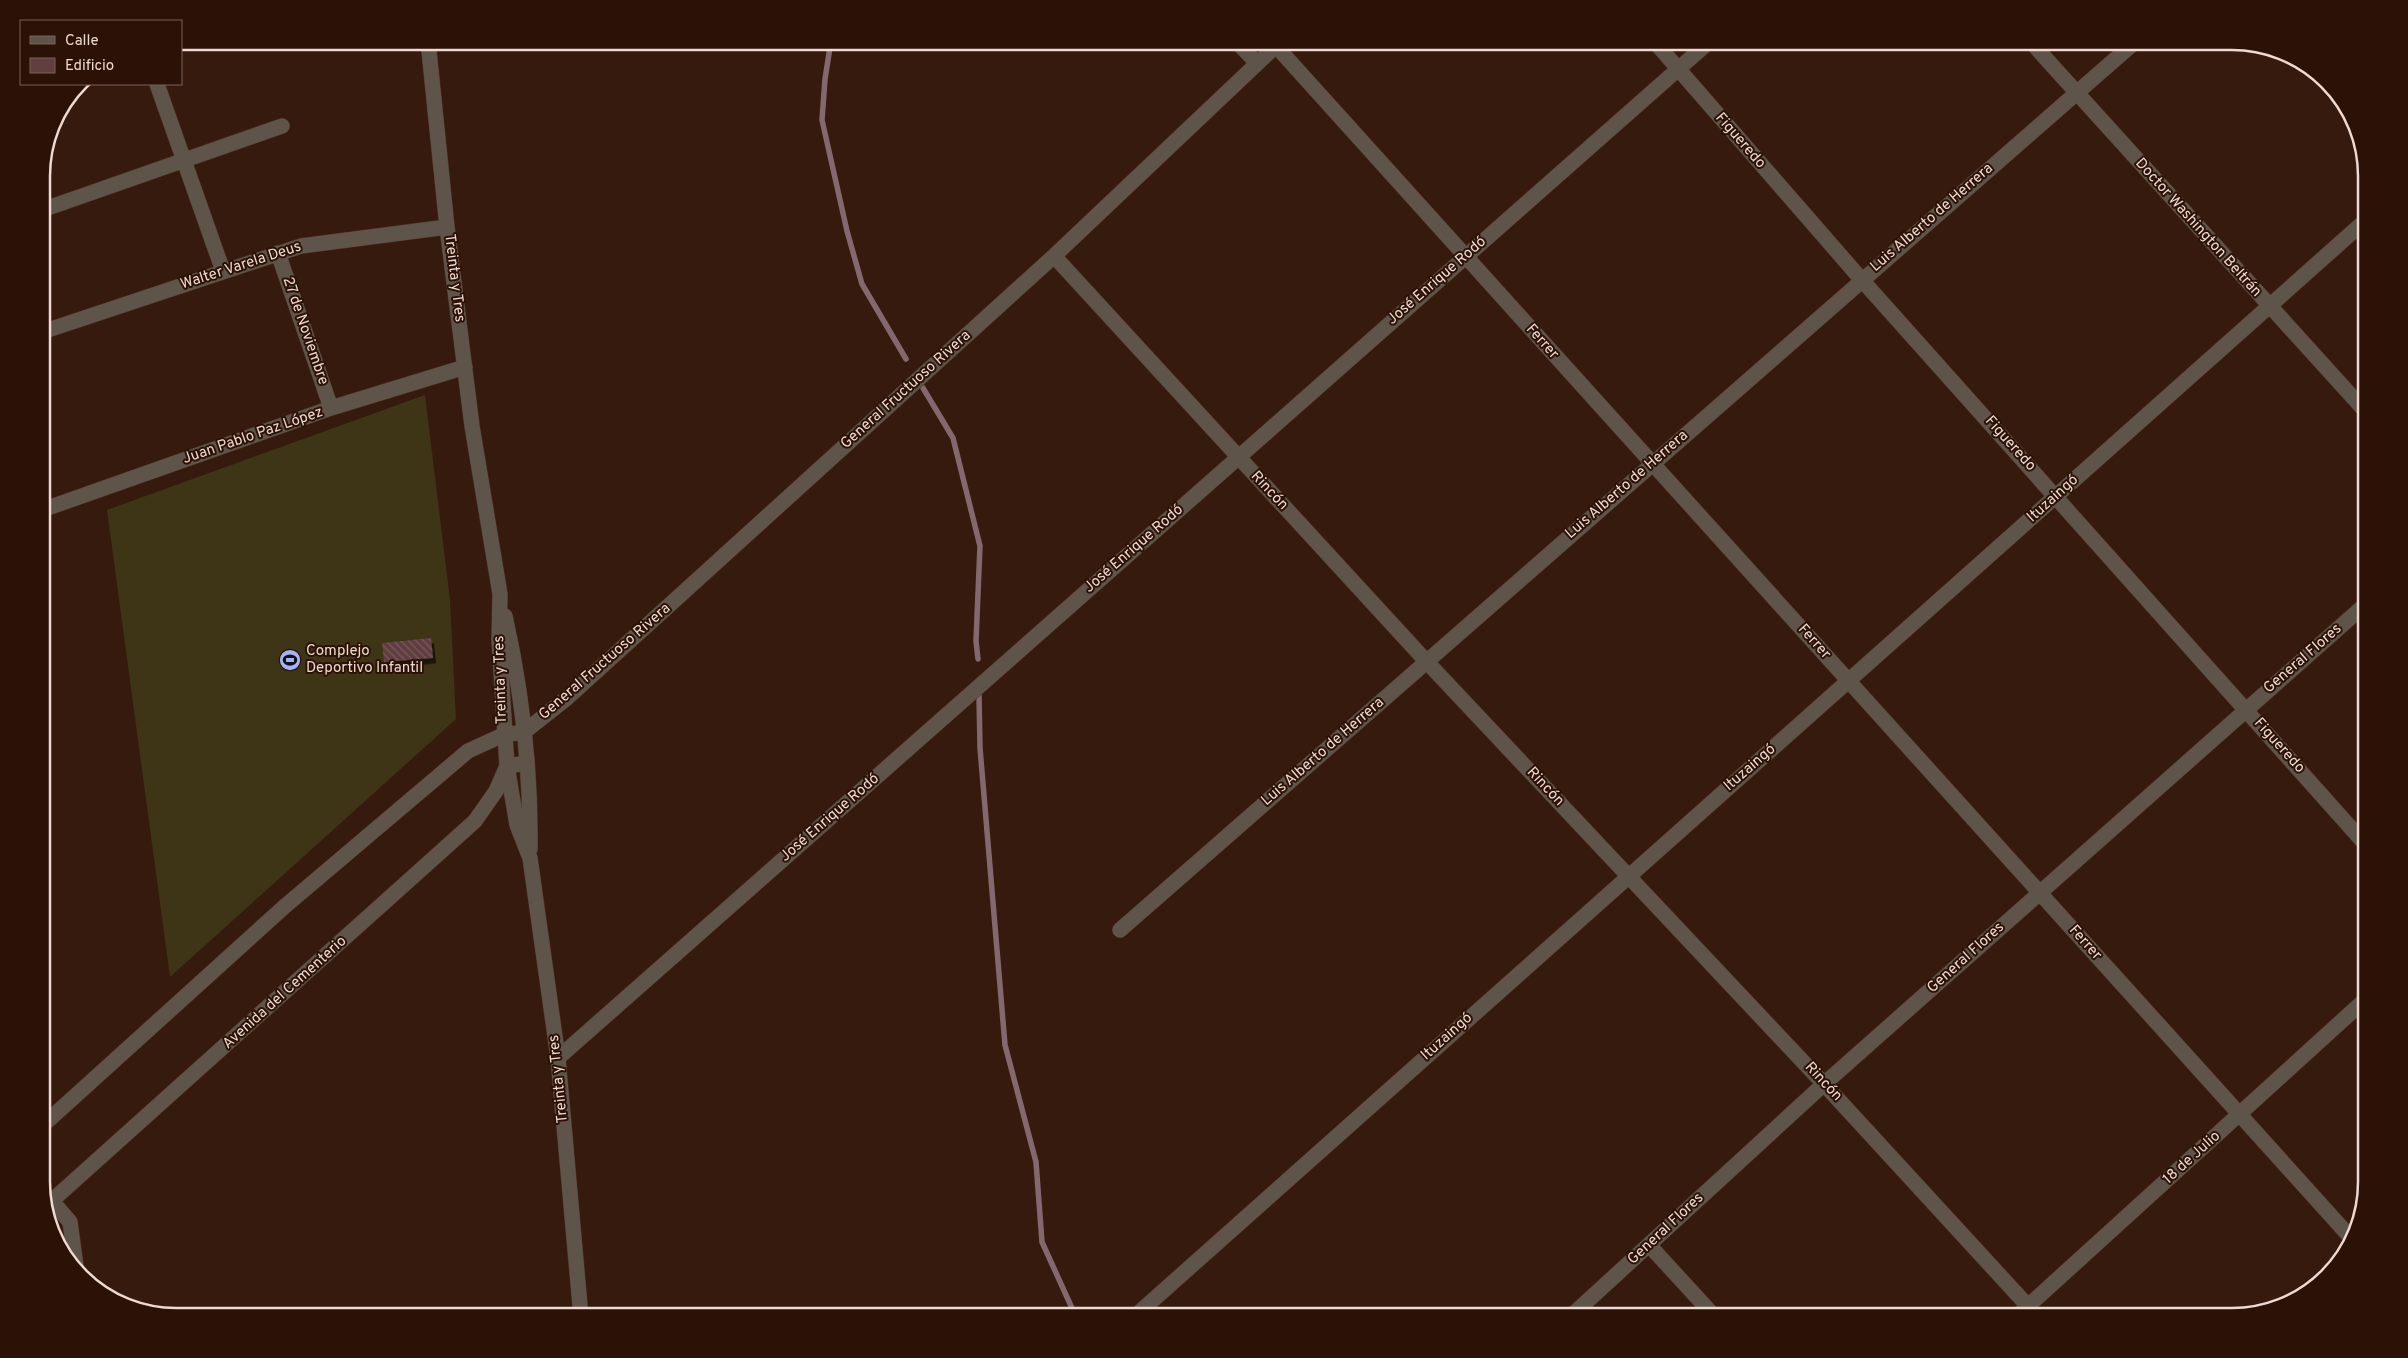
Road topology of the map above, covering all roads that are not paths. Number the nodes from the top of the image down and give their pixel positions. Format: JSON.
{"nodes":[{"id":1,"x":429,"y":50,"type":"edge"},
{"id":2,"x":1244,"y":50,"type":"edge"},
{"id":3,"x":1271,"y":50,"type":"edge"},
{"id":4,"x":1283,"y":50,"type":"edge"},
{"id":5,"x":1661,"y":50,"type":"edge"},
{"id":6,"x":1700,"y":50,"type":"edge"},
{"id":7,"x":2038,"y":50,"type":"edge"},
{"id":8,"x":2126,"y":50,"type":"edge"},
{"id":9,"x":1256,"y":63,"type":"junction"},
{"id":10,"x":1678,"y":70,"type":"junction"},
{"id":11,"x":157,"y":85,"type":"edge"},
{"id":12,"x":2077,"y":93,"type":"junction"},
{"id":13,"x":282,"y":126,"type":"dead end"},
{"id":14,"x":184,"y":162,"type":"junction"},
{"id":15,"x":50,"y":207,"type":"edge"},
{"id":16,"x":447,"y":227,"type":"junction"},
{"id":17,"x":2358,"y":227,"type":"edge"},
{"id":18,"x":278,"y":253,"type":"junction"},
{"id":19,"x":1054,"y":256,"type":"junction"},
{"id":20,"x":1465,"y":256,"type":"junction"},
{"id":21,"x":223,"y":271,"type":"junction"},
{"id":22,"x":1862,"y":279,"type":"junction"},
{"id":23,"x":2270,"y":308,"type":"junction"},
{"id":24,"x":50,"y":329,"type":"edge"},
{"id":25,"x":466,"y":367,"type":"junction"},
{"id":26,"x":2358,"y":404,"type":"edge"},
{"id":27,"x":331,"y":408,"type":"junction"},
{"id":28,"x":1238,"y":458,"type":"junction"},
{"id":29,"x":1652,"y":464,"type":"junction"},
{"id":30,"x":2056,"y":496,"type":"junction"},
{"id":31,"x":50,"y":507,"type":"edge"},
{"id":32,"x":500,"y":594,"type":"junction"},
{"id":33,"x":2358,"y":611,"type":"edge"},
{"id":34,"x":1426,"y":661,"type":"junction"},
{"id":35,"x":1848,"y":681,"type":"junction"},
{"id":36,"x":2246,"y":709,"type":"junction"},
{"id":37,"x":524,"y":732,"type":"junction"},
{"id":38,"x":503,"y":735,"type":"junction"},
{"id":39,"x":527,"y":763,"type":"junction"},
{"id":40,"x":507,"y":766,"type":"junction"},
{"id":41,"x":2358,"y":836,"type":"edge"},
{"id":42,"x":530,"y":858,"type":"junction"},
{"id":43,"x":1628,"y":875,"type":"junction"},
{"id":44,"x":2040,"y":892,"type":"junction"},
{"id":45,"x":1120,"y":930,"type":"dead end"},
{"id":46,"x":2358,"y":1006,"type":"edge"},
{"id":47,"x":558,"y":1058,"type":"junction"},
{"id":48,"x":1824,"y":1084,"type":"junction"},
{"id":49,"x":2239,"y":1115,"type":"junction"},
{"id":50,"x":50,"y":1119,"type":"edge"},
{"id":51,"x":51,"y":1201,"type":"edge"},
{"id":52,"x":52,"y":1206,"type":"edge"},
{"id":53,"x":2347,"y":1233,"type":"edge"},
{"id":54,"x":1649,"y":1245,"type":"junction"},
{"id":55,"x":75,"y":1257,"type":"edge"},
{"id":56,"x":580,"y":1308,"type":"edge"},
{"id":57,"x":1144,"y":1308,"type":"edge"},
{"id":58,"x":1580,"y":1308,"type":"edge"},
{"id":59,"x":1707,"y":1308,"type":"edge"},
{"id":60,"x":2030,"y":1308,"type":"edge"},
{"id":61,"x":2036,"y":1308,"type":"edge"}],
"edges":[{"from":1,"to":16,"type":"street","name":"Treinta y Tres"},
{"from":2,"to":9,"type":"street"},
{"from":3,"to":9,"type":"street","name":"General Fructuoso Rivera"},
{"from":4,"to":20,"type":"street","name":"Ferrer"},
{"from":5,"to":10,"type":"street","name":"Figueredo"},
{"from":6,"to":10,"type":"street","name":"José Enrique Rodó"},
{"from":7,"to":12,"type":"street","name":"Doctor Washington Beltrán"},
{"from":8,"to":12,"type":"street","name":"Luis Alberto de Herrera"},
{"from":9,"to":19,"type":"street","name":"General Fructuoso Rivera"},
{"from":10,"to":20,"type":"street","name":"José Enrique Rodó"},
{"from":10,"to":22,"type":"street","name":"Figueredo"},
{"from":11,"to":14,"type":"street"},
{"from":12,"to":22,"type":"street","name":"Luis Alberto de Herrera"},
{"from":12,"to":23,"type":"street","name":"Doctor Washington Beltrán"},
{"from":13,"to":14,"type":"street"},
{"from":14,"to":15,"type":"street"},
{"from":14,"to":21,"type":"street"},
{"from":16,"to":18,"type":"street","name":"Walter Varela Deus"},
{"from":16,"to":25,"type":"street","name":"Treinta y Tres"},
{"from":17,"to":23,"type":"street","name":"Ituzaingó"},
{"from":18,"to":21,"type":"street","name":"Walter Varela Deus"},
{"from":18,"to":27,"type":"street","name":"27 de Noviembre"},
{"from":19,"to":28,"type":"street","name":"Rincón"},
{"from":19,"to":37,"type":"street","name":"General Fructuoso Rivera"},
{"from":20,"to":28,"type":"street","name":"José Enrique Rodó"},
{"from":20,"to":29,"type":"street","name":"Ferrer"},
{"from":21,"to":24,"type":"street","name":"Walter Varela Deus"},
{"from":22,"to":29,"type":"street","name":"Luis Alberto de Herrera"},
{"from":22,"to":30,"type":"street","name":"Figueredo"},
{"from":23,"to":26,"type":"street","name":"Doctor Washington Beltrán"},
{"from":23,"to":30,"type":"street","name":"Ituzaingó"},
{"from":25,"to":27,"type":"street","name":"Juan Pablo Paz López"},
{"from":25,"to":32,"type":"street","name":"Treinta y Tres"},
{"from":27,"to":31,"type":"street","name":"Juan Pablo Paz López"},
{"from":28,"to":34,"type":"street","name":"Rincón"},
{"from":28,"to":47,"type":"street","name":"José Enrique Rodó"},
{"from":29,"to":34,"type":"street","name":"Luis Alberto de Herrera"},
{"from":29,"to":35,"type":"street","name":"Ferrer"},
{"from":30,"to":35,"type":"street","name":"Ituzaingó"},
{"from":30,"to":36,"type":"street","name":"Figueredo"},
{"from":32,"to":37,"type":"street"},
{"from":32,"to":38,"type":"street","name":"Treinta y Tres"},
{"from":33,"to":36,"type":"street","name":"General Flores"},
{"from":34,"to":43,"type":"street","name":"Rincón"},
{"from":34,"to":45,"type":"street","name":"Luis Alberto de Herrera"},
{"from":35,"to":43,"type":"street","name":"Ituzaingó"},
{"from":35,"to":44,"type":"street","name":"Ferrer"},
{"from":36,"to":41,"type":"street","name":"Figueredo"},
{"from":36,"to":44,"type":"street","name":"General Flores"},
{"from":37,"to":38,"type":"street"},
{"from":37,"to":39,"type":"street"},
{"from":38,"to":40,"type":"street","name":"Treinta y Tres"},
{"from":38,"to":50,"type":"street"},
{"from":39,"to":40,"type":"street"},
{"from":39,"to":42,"type":"street"},
{"from":40,"to":42,"type":"street","name":"Treinta y Tres"},
{"from":40,"to":51,"type":"street","name":"Avenida del Cementerio"},
{"from":42,"to":47,"type":"street","name":"Treinta y Tres"},
{"from":43,"to":48,"type":"street","name":"Rincón"},
{"from":43,"to":57,"type":"street","name":"Ituzaingó"},
{"from":44,"to":48,"type":"street","name":"General Flores"},
{"from":44,"to":49,"type":"street","name":"Ferrer"},
{"from":46,"to":49,"type":"street","name":"18 de Julio"},
{"from":47,"to":56,"type":"street","name":"Treinta y Tres"},
{"from":48,"to":54,"type":"street","name":"General Flores"},
{"from":48,"to":60,"type":"street","name":"Rincón"},
{"from":49,"to":53,"type":"street","name":"Ferrer"},
{"from":49,"to":61,"type":"street","name":"18 de Julio"},
{"from":52,"to":55,"type":"street"},
{"from":54,"to":58,"type":"street","name":"General Flores"},
{"from":54,"to":59,"type":"street"}]}
